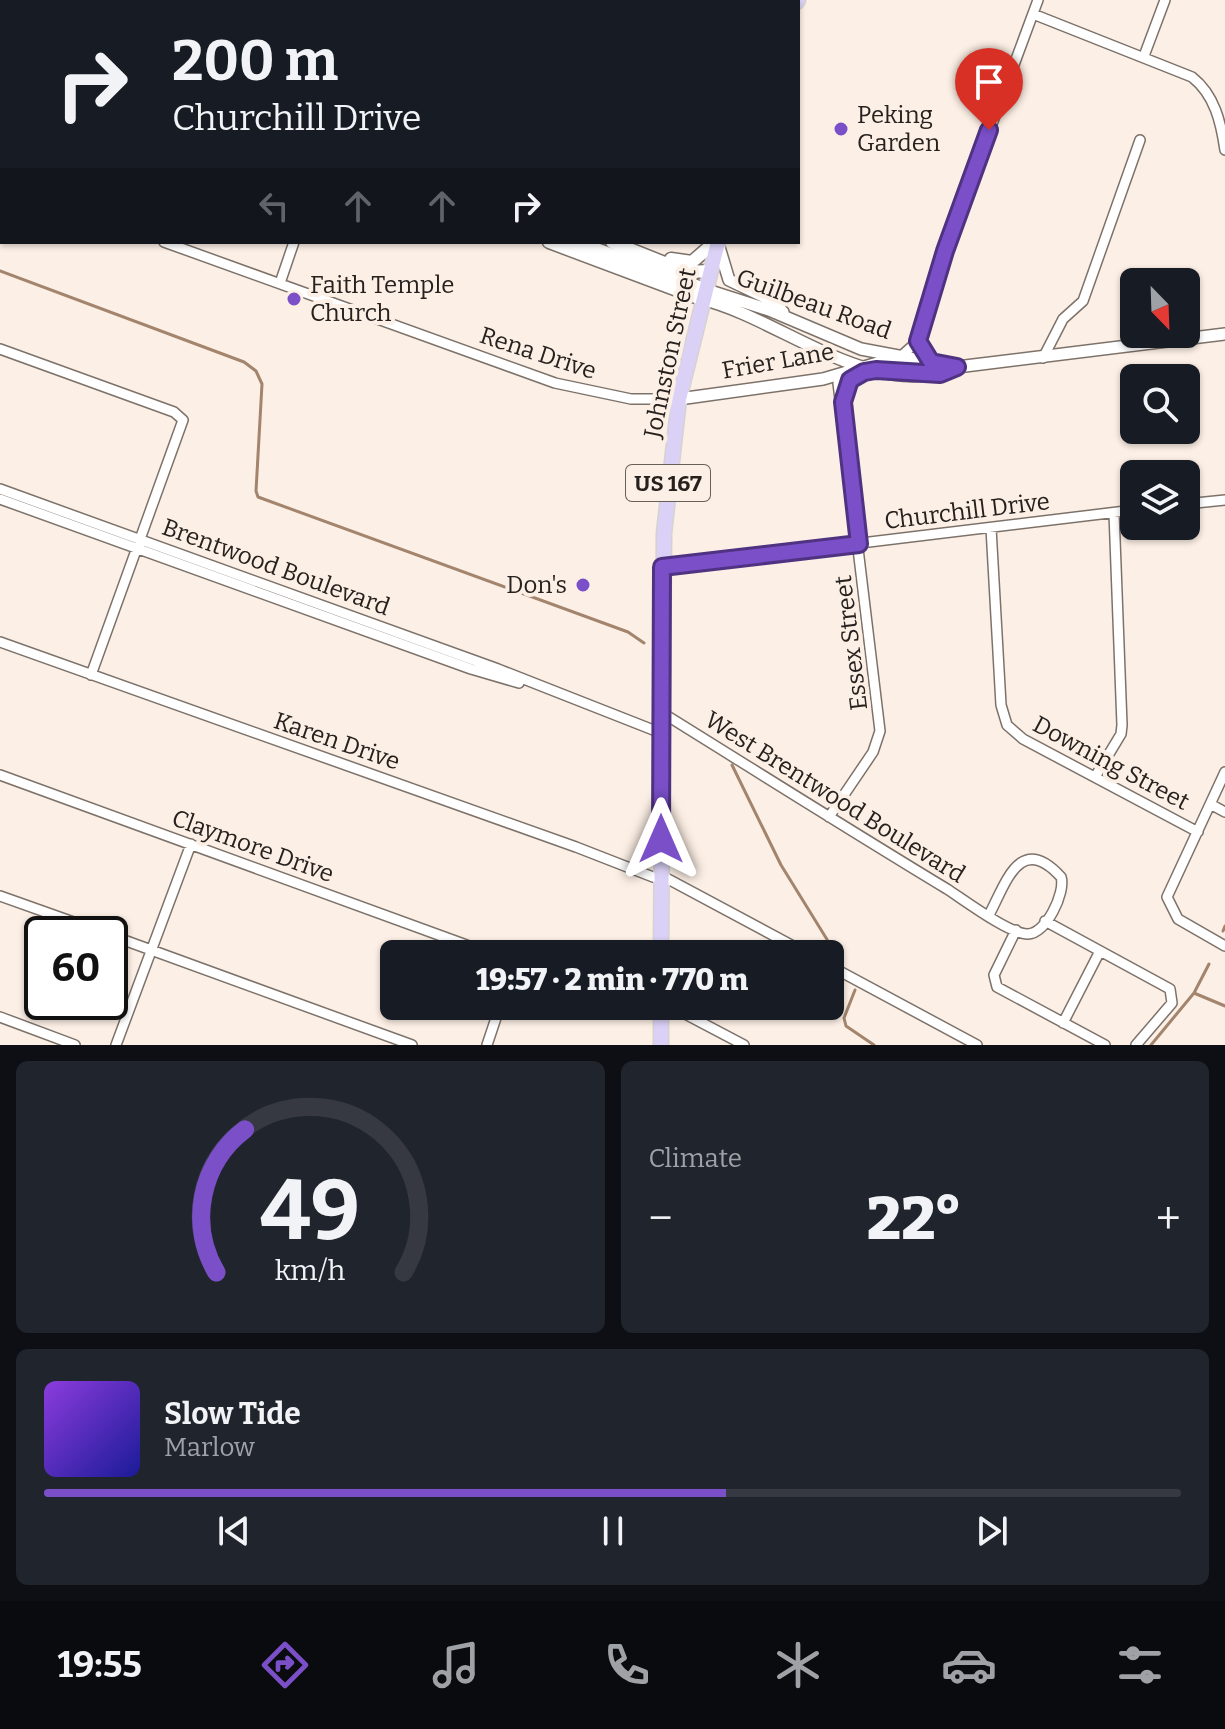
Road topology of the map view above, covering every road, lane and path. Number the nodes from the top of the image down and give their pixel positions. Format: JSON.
{"nodes":[{"id":1,"x":1038,"y":0,"type":"edge"},
{"id":2,"x":1165,"y":0,"type":"edge"},
{"id":3,"x":1033,"y":14,"type":"junction"},
{"id":4,"x":1144,"y":56,"type":"junction"},
{"id":5,"x":1140,"y":140,"type":"dead end"},
{"id":6,"x":1225,"y":150,"type":"edge"},
{"id":7,"x":293,"y":244,"type":"edge"},
{"id":8,"x":555,"y":244,"type":"edge"},
{"id":9,"x":582,"y":244,"type":"edge"},
{"id":10,"x":617,"y":244,"type":"edge"},
{"id":11,"x":635,"y":244,"type":"edge"},
{"id":12,"x":715,"y":244,"type":"edge"},
{"id":13,"x":716,"y":244,"type":"edge"},
{"id":14,"x":717,"y":244,"type":"edge"},
{"id":15,"x":181,"y":245,"type":"edge"},
{"id":16,"x":709,"y":271,"type":"junction"},
{"id":17,"x":280,"y":283,"type":"junction"},
{"id":18,"x":703,"y":294,"type":"junction"},
{"id":19,"x":793,"y":319,"type":"junction"},
{"id":20,"x":1225,"y":334,"type":"edge"},
{"id":21,"x":918,"y":341,"type":"junction"},
{"id":22,"x":0,"y":349,"type":"edge"},
{"id":23,"x":900,"y":357,"type":"junction"},
{"id":24,"x":1043,"y":358,"type":"junction"},
{"id":25,"x":931,"y":362,"type":"junction"},
{"id":26,"x":957,"y":367,"type":"junction"},
{"id":27,"x":869,"y":369,"type":"junction"},
{"id":28,"x":843,"y":373,"type":"junction"},
{"id":29,"x":679,"y":399,"type":"junction"},
{"id":30,"x":843,"y":402,"type":"junction"},
{"id":31,"x":0,"y":489,"type":"edge"},
{"id":32,"x":0,"y":499,"type":"edge"},
{"id":33,"x":1225,"y":500,"type":"edge"},
{"id":34,"x":1200,"y":503,"type":"edge"},
{"id":35,"x":1120,"y":512,"type":"edge"},
{"id":36,"x":1114,"y":513,"type":"junction"},
{"id":37,"x":991,"y":528,"type":"junction"},
{"id":38,"x":138,"y":544,"type":"junction"},
{"id":39,"x":859,"y":544,"type":"junction"},
{"id":40,"x":662,"y":567,"type":"junction"},
{"id":41,"x":0,"y":642,"type":"edge"},
{"id":42,"x":91,"y":675,"type":"junction"},
{"id":43,"x":661,"y":712,"type":"junction"},
{"id":44,"x":661,"y":733,"type":"junction"},
{"id":45,"x":1225,"y":772,"type":"edge"},
{"id":46,"x":0,"y":775,"type":"edge"},
{"id":47,"x":1095,"y":777,"type":"junction"},
{"id":48,"x":1212,"y":805,"type":"junction"},
{"id":49,"x":1225,"y":812,"type":"edge"},
{"id":50,"x":829,"y":817,"type":"junction"},
{"id":51,"x":1198,"y":832,"type":"junction"},
{"id":52,"x":191,"y":844,"type":"junction"},
{"id":53,"x":661,"y":878,"type":"junction"},
{"id":54,"x":0,"y":896,"type":"edge"},
{"id":55,"x":989,"y":915,"type":"junction"},
{"id":56,"x":57,"y":916,"type":"edge"},
{"id":57,"x":1045,"y":921,"type":"junction"},
{"id":58,"x":1016,"y":930,"type":"junction"},
{"id":59,"x":453,"y":940,"type":"edge"},
{"id":60,"x":661,"y":940,"type":"edge"},
{"id":61,"x":781,"y":940,"type":"edge"},
{"id":62,"x":128,"y":941,"type":"edge"},
{"id":63,"x":1225,"y":946,"type":"edge"},
{"id":64,"x":152,"y":950,"type":"junction"},
{"id":65,"x":1100,"y":951,"type":"junction"},
{"id":66,"x":844,"y":974,"type":"edge"},
{"id":67,"x":0,"y":1017,"type":"edge"},
{"id":68,"x":495,"y":1020,"type":"edge"},
{"id":69,"x":661,"y":1020,"type":"edge"},
{"id":70,"x":697,"y":1020,"type":"edge"},
{"id":71,"x":1063,"y":1023,"type":"junction"},
{"id":72,"x":75,"y":1045,"type":"edge"},
{"id":73,"x":116,"y":1045,"type":"edge"},
{"id":74,"x":412,"y":1045,"type":"edge"},
{"id":75,"x":487,"y":1045,"type":"edge"},
{"id":76,"x":661,"y":1045,"type":"edge"},
{"id":77,"x":744,"y":1045,"type":"edge"},
{"id":78,"x":977,"y":1045,"type":"edge"},
{"id":79,"x":1105,"y":1045,"type":"edge"},
{"id":80,"x":1136,"y":1045,"type":"edge"}],
"edges":[{"from":1,"to":3,"type":"street"},
{"from":2,"to":4,"type":"street"},
{"from":3,"to":4,"type":"street"},
{"from":3,"to":21,"type":"street"},
{"from":4,"to":6,"type":"street"},
{"from":5,"to":24,"type":"street"},
{"from":7,"to":17,"type":"street"},
{"from":8,"to":18,"type":"main road"},
{"from":9,"to":18,"type":"main road"},
{"from":10,"to":16,"type":"main road"},
{"from":11,"to":12,"type":"main road"},
{"from":13,"to":16,"type":"main road","name":"Johnston Street","number":"US 167"},
{"from":14,"to":19,"type":"street"},
{"from":15,"to":17,"type":"street","name":"Rena Drive"},
{"from":16,"to":18,"type":"main road","name":"Johnston Street","number":"US 167"},
{"from":17,"to":29,"type":"street","name":"Rena Drive"},
{"from":18,"to":19,"type":"street","name":"Guilbeau Road"},
{"from":18,"to":27,"type":"street","name":"Guilbeau Road"},
{"from":18,"to":29,"type":"main road","name":"Johnston Street","number":"US 167"},
{"from":19,"to":23,"type":"street","name":"Guilbeau Road"},
{"from":20,"to":24,"type":"street","name":"Guilbeau Road"},
{"from":21,"to":23,"type":"street"},
{"from":21,"to":25,"type":"street"},
{"from":22,"to":38,"type":"street"},
{"from":23,"to":25,"type":"street","name":"Guilbeau Road"},
{"from":24,"to":26,"type":"street","name":"Guilbeau Road"},
{"from":25,"to":26,"type":"street","name":"Guilbeau Road"},
{"from":25,"to":27,"type":"street","name":"Frier Lane"},
{"from":26,"to":27,"type":"street","name":"Guilbeau Road"},
{"from":27,"to":28,"type":"street","name":"Frier Lane"},
{"from":27,"to":30,"type":"street"},
{"from":28,"to":29,"type":"street","name":"Frier Lane"},
{"from":28,"to":30,"type":"street","name":"Essex Street"},
{"from":29,"to":40,"type":"main road","name":"Johnston Street","number":"US 167"},
{"from":30,"to":39,"type":"street","name":"Essex Street"},
{"from":31,"to":38,"type":"street","name":"Brentwood Boulevard"},
{"from":32,"to":38,"type":"street","name":"Brentwood Boulevard"},
{"from":33,"to":34,"type":"street"},
{"from":35,"to":36,"type":"street","name":"Churchill Drive"},
{"from":36,"to":37,"type":"street","name":"Churchill Drive"},
{"from":36,"to":47,"type":"street"},
{"from":37,"to":39,"type":"street","name":"Churchill Drive"},
{"from":37,"to":47,"type":"street","name":"Downing Street"},
{"from":38,"to":42,"type":"street"},
{"from":38,"to":44,"type":"street","name":"Brentwood Boulevard"},
{"from":39,"to":40,"type":"street","name":"Churchill Drive"},
{"from":39,"to":50,"type":"street","name":"Essex Street"},
{"from":40,"to":43,"type":"main road","name":"Johnston Street","number":"US 167"},
{"from":41,"to":42,"type":"street","name":"Karen Drive"},
{"from":42,"to":53,"type":"street","name":"Karen Drive"},
{"from":43,"to":44,"type":"main road","name":"Johnston Street","number":"US 167"},
{"from":43,"to":50,"type":"street","name":"West Brentwood Boulevard"},
{"from":44,"to":53,"type":"main road","name":"Johnston Street","number":"US 167"},
{"from":45,"to":48,"type":"street"},
{"from":46,"to":52,"type":"street","name":"Claymore Drive"},
{"from":47,"to":51,"type":"street","name":"Downing Street"},
{"from":48,"to":49,"type":"street"},
{"from":48,"to":51,"type":"street"},
{"from":50,"to":55,"type":"street","name":"West Brentwood Boulevard"},
{"from":51,"to":63,"type":"street","name":"Downing Street"},
{"from":52,"to":59,"type":"street","name":"Claymore Drive"},
{"from":52,"to":64,"type":"street"},
{"from":53,"to":60,"type":"main road","name":"Johnston Street","number":"US 167"},
{"from":53,"to":61,"type":"street","name":"Karen Drive"},
{"from":54,"to":56,"type":"street"},
{"from":55,"to":57,"type":"street"},
{"from":55,"to":58,"type":"street","name":"West Brentwood Boulevard"},
{"from":57,"to":58,"type":"street"},
{"from":57,"to":65,"type":"street"},
{"from":58,"to":71,"type":"street"},
{"from":62,"to":64,"type":"street"},
{"from":64,"to":73,"type":"street"},
{"from":64,"to":74,"type":"street"},
{"from":65,"to":71,"type":"street"},
{"from":65,"to":80,"type":"street"},
{"from":66,"to":78,"type":"street"},
{"from":67,"to":72,"type":"street"},
{"from":68,"to":75,"type":"street"},
{"from":69,"to":76,"type":"main road"},
{"from":70,"to":77,"type":"street"},
{"from":71,"to":79,"type":"street"}]}
